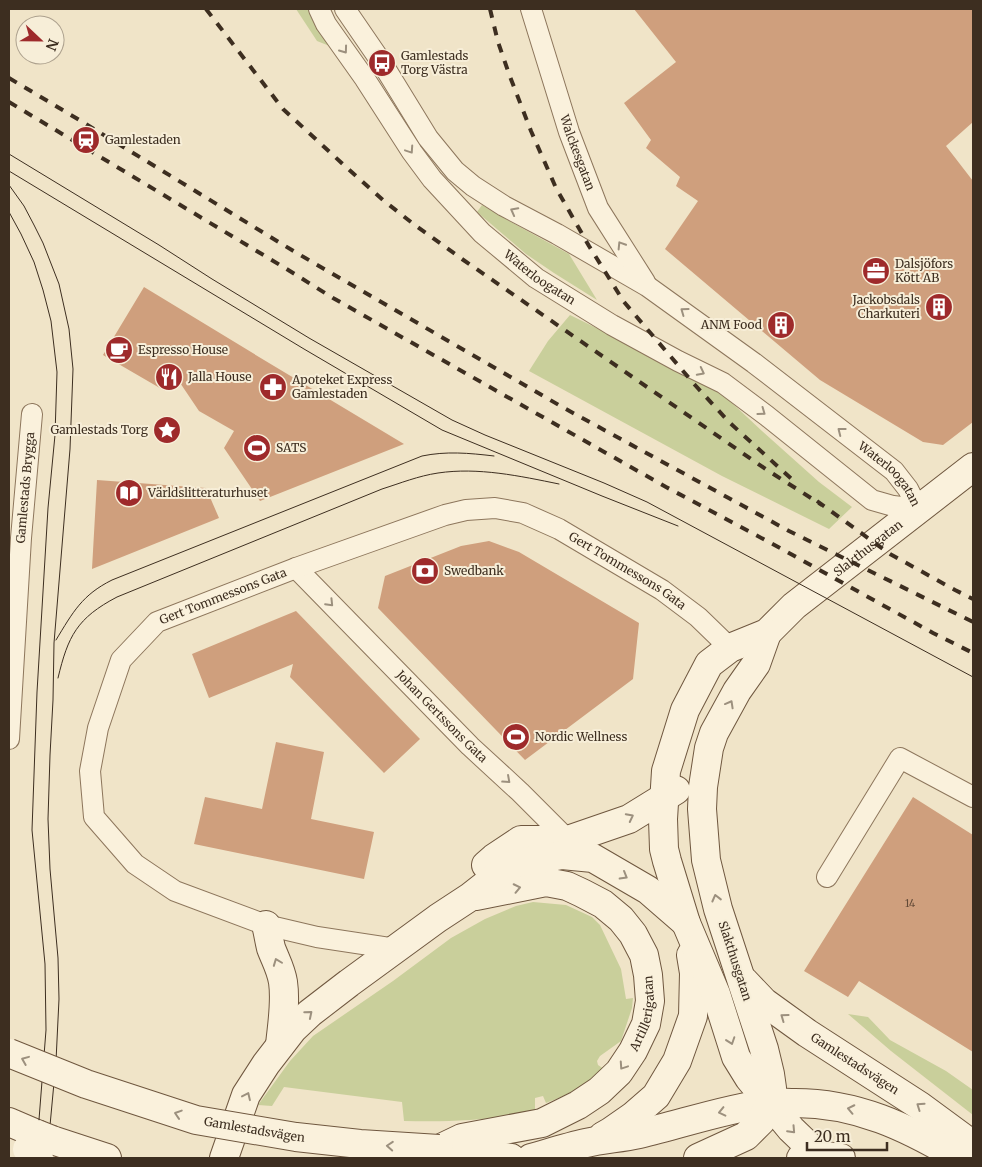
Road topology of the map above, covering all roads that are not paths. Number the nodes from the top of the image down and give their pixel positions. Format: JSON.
{"nodes":[{"id":1,"x":346,"y":9,"type":"edge"},
{"id":2,"x":531,"y":9,"type":"edge"},
{"id":3,"x":322,"y":17,"type":"edge"},
{"id":4,"x":647,"y":286,"type":"junction"},
{"id":5,"x":32,"y":414,"type":"dead end"},
{"id":6,"x":973,"y":467,"type":"edge"},
{"id":7,"x":918,"y":509,"type":"junction"},
{"id":8,"x":296,"y":568,"type":"junction"},
{"id":9,"x":767,"y":632,"type":"junction"},
{"id":10,"x":730,"y":648,"type":"junction"},
{"id":11,"x":9,"y":739,"type":"edge"},
{"id":12,"x":709,"y":748,"type":"junction"},
{"id":13,"x":664,"y":797,"type":"junction"},
{"id":14,"x":973,"y":797,"type":"edge"},
{"id":15,"x":568,"y":840,"type":"junction"},
{"id":16,"x":593,"y":858,"type":"junction"},
{"id":17,"x":827,"y":877,"type":"dead end"},
{"id":18,"x":470,"y":897,"type":"junction"},
{"id":19,"x":686,"y":923,"type":"junction"},
{"id":20,"x":266,"y":925,"type":"junction"},
{"id":21,"x":396,"y":949,"type":"junction"},
{"id":22,"x":741,"y":978,"type":"junction"},
{"id":23,"x":280,"y":1045,"type":"junction"},
{"id":24,"x":9,"y":1054,"type":"edge"},
{"id":25,"x":770,"y":1103,"type":"junction"},
{"id":26,"x":9,"y":1122,"type":"edge"},
{"id":27,"x":9,"y":1135,"type":"edge"},
{"id":28,"x":585,"y":1143,"type":"junction"},
{"id":29,"x":973,"y":1145,"type":"edge"},
{"id":30,"x":439,"y":1149,"type":"junction"},
{"id":31,"x":38,"y":1158,"type":"edge"},
{"id":32,"x":107,"y":1158,"type":"edge"},
{"id":33,"x":224,"y":1158,"type":"edge"},
{"id":34,"x":511,"y":1158,"type":"edge"},
{"id":35,"x":531,"y":1158,"type":"edge"},
{"id":36,"x":698,"y":1158,"type":"edge"},
{"id":37,"x":819,"y":1158,"type":"edge"},
{"id":38,"x":958,"y":1158,"type":"edge"}],
"edges":[{"from":1,"to":3,"type":"street"},
{"from":4,"to":1,"type":"street","name":"Waterloogatan","one_way":true},
{"from":4,"to":2,"type":"street","name":"Walckesgatan","one_way":true},
{"from":3,"to":7,"type":"street","name":"Waterloogatan","one_way":true},
{"from":7,"to":4,"type":"street","name":"Waterloogatan","one_way":true},
{"from":5,"to":11,"type":"street","name":"Gamlestads Brygga"},
{"from":6,"to":7,"type":"main road","name":"Slakthusgatan"},
{"from":7,"to":9,"type":"main road","name":"Slakthusgatan"},
{"from":8,"to":10,"type":"street","name":"Gert Tommessons Gata"},
{"from":8,"to":15,"type":"street","name":"Johan Gertssons Gata","one_way":true},
{"from":8,"to":20,"type":"street","name":"Gert Tommessons Gata"},
{"from":9,"to":10,"type":"main road","name":"Slakthusgatan"},
{"from":12,"to":9,"type":"main road","name":"Slakthusgatan","one_way":true},
{"from":10,"to":13,"type":"main road","name":"Slakthusgatan"},
{"from":12,"to":13,"type":"main road"},
{"from":22,"to":12,"type":"main road","name":"Slakthusgatan","one_way":true},
{"from":15,"to":13,"type":"main road","one_way":true},
{"from":13,"to":19,"type":"main road","name":"Slakthusgatan"},
{"from":14,"to":17,"type":"street"},
{"from":15,"to":16,"type":"street","name":"Johan Gertssons Gata"},
{"from":15,"to":18,"type":"main road"},
{"from":16,"to":18,"type":"main road","name":"Artillerigatan"},
{"from":16,"to":19,"type":"main road","name":"Artillerigatan","one_way":true},
{"from":18,"to":21,"type":"main road","name":"Artillerigatan"},
{"from":18,"to":30,"type":"main road","name":"Artillerigatan","one_way":true},
{"from":19,"to":25,"type":"main road","name":"Slakthusgatan","one_way":true},
{"from":19,"to":28,"type":"main road","name":"Slakthusgatan"},
{"from":20,"to":21,"type":"street","name":"Gert Tommessons Gata"},
{"from":23,"to":20,"type":"main road","one_way":true},
{"from":23,"to":21,"type":"main road","name":"Artillerigatan","one_way":true},
{"from":22,"to":25,"type":"main road","name":"Slakthusgatan"},
{"from":29,"to":22,"type":"main road","name":"Gamlestadsvägen","one_way":true},
{"from":33,"to":23,"type":"main road","name":"Artillerigatan","one_way":true},
{"from":30,"to":24,"type":"main road","name":"Gamlestadsvägen","one_way":true,"bridge":true},
{"from":25,"to":28,"type":"main road","one_way":true},
{"from":25,"to":36,"type":"main road"},
{"from":25,"to":37,"type":"main road","one_way":true},
{"from":38,"to":25,"type":"main road","one_way":true},
{"from":26,"to":32,"type":"main road","bridge":true},
{"from":27,"to":31,"type":"main road","bridge":true},
{"from":28,"to":35,"type":"main road"},
{"from":30,"to":34,"type":"main road","name":"Gamlestadsvägen"}]}
